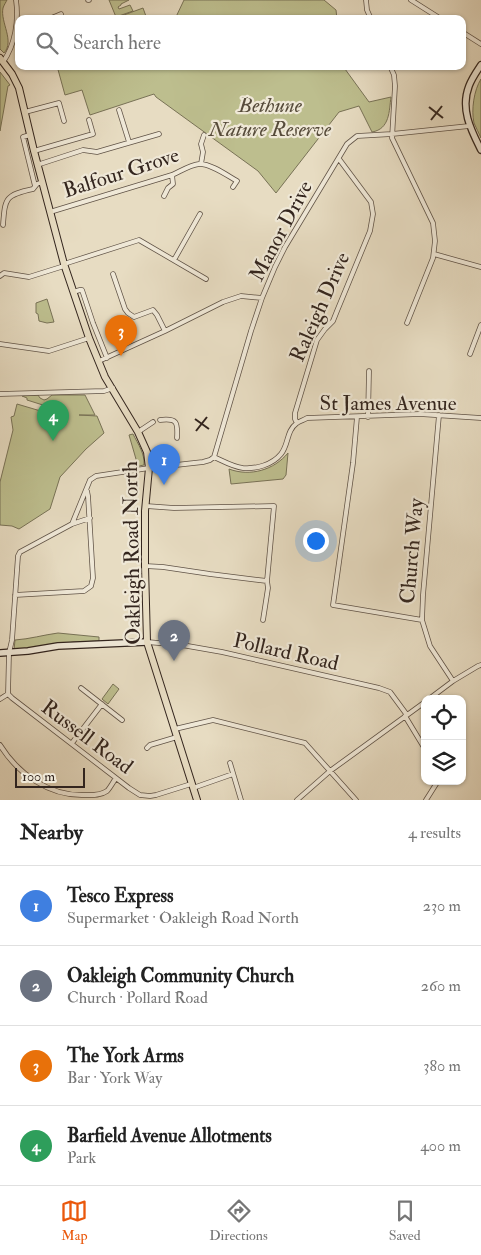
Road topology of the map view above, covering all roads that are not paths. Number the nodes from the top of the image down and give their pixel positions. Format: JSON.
{"nodes":[{"id":1,"x":16,"y":0,"type":"edge"},
{"id":2,"x":366,"y":0,"type":"edge"},
{"id":3,"x":411,"y":0,"type":"edge"},
{"id":4,"x":17,"y":15,"type":"edge"},
{"id":5,"x":369,"y":15,"type":"edge"},
{"id":6,"x":435,"y":15,"type":"edge"},
{"id":7,"x":15,"y":33,"type":"edge"},
{"id":8,"x":466,"y":35,"type":"edge"},
{"id":9,"x":481,"y":44,"type":"edge"},
{"id":10,"x":1,"y":60,"type":"edge"},
{"id":11,"x":481,"y":65,"type":"edge"},
{"id":12,"x":392,"y":70,"type":"edge"},
{"id":13,"x":119,"y":110,"type":"dead end"},
{"id":14,"x":25,"y":112,"type":"junction"},
{"id":15,"x":89,"y":120,"type":"dead end"},
{"id":16,"x":64,"y":121,"type":"dead end"},
{"id":17,"x":469,"y":126,"type":"junction"},
{"id":18,"x":159,"y":134,"type":"dead end"},
{"id":19,"x":392,"y":134,"type":"junction"},
{"id":20,"x":30,"y":135,"type":"junction"},
{"id":21,"x":204,"y":135,"type":"dead end"},
{"id":22,"x":129,"y":142,"type":"junction"},
{"id":23,"x":481,"y":150,"type":"edge"},
{"id":24,"x":34,"y":151,"type":"junction"},
{"id":25,"x":338,"y":159,"type":"junction"},
{"id":26,"x":201,"y":164,"type":"junction"},
{"id":27,"x":37,"y":165,"type":"junction"},
{"id":28,"x":172,"y":175,"type":"junction"},
{"id":29,"x":42,"y":182,"type":"junction"},
{"id":30,"x":35,"y":186,"type":"junction"},
{"id":31,"x":233,"y":187,"type":"dead end"},
{"id":32,"x":164,"y":196,"type":"dead end"},
{"id":33,"x":50,"y":212,"type":"junction"},
{"id":34,"x":200,"y":214,"type":"dead end"},
{"id":35,"x":3,"y":225,"type":"dead end"},
{"id":36,"x":434,"y":254,"type":"junction"},
{"id":37,"x":174,"y":260,"type":"junction"},
{"id":38,"x":64,"y":265,"type":"junction"},
{"id":39,"x":481,"y":267,"type":"edge"},
{"id":40,"x":113,"y":274,"type":"dead end"},
{"id":41,"x":0,"y":276,"type":"edge"},
{"id":42,"x":206,"y":279,"type":"dead end"},
{"id":43,"x":73,"y":292,"type":"junction"},
{"id":44,"x":262,"y":298,"type":"junction"},
{"id":45,"x":93,"y":322,"type":"junction"},
{"id":46,"x":407,"y":323,"type":"dead end"},
{"id":47,"x":481,"y":325,"type":"edge"},
{"id":48,"x":85,"y":326,"type":"junction"},
{"id":49,"x":165,"y":331,"type":"junction"},
{"id":50,"x":89,"y":338,"type":"junction"},
{"id":51,"x":0,"y":344,"type":"edge"},
{"id":52,"x":470,"y":354,"type":"dead end"},
{"id":53,"x":107,"y":358,"type":"junction"},
{"id":54,"x":98,"y":362,"type":"junction"},
{"id":55,"x":369,"y":371,"type":"dead end"},
{"id":56,"x":113,"y":388,"type":"junction"},
{"id":57,"x":0,"y":394,"type":"edge"},
{"id":58,"x":439,"y":415,"type":"junction"},
{"id":59,"x":357,"y":417,"type":"junction"},
{"id":60,"x":368,"y":417,"type":"junction"},
{"id":61,"x":481,"y":418,"type":"edge"},
{"id":62,"x":160,"y":420,"type":"dead end"},
{"id":63,"x":153,"y":422,"type":"dead end"},
{"id":64,"x":297,"y":423,"type":"junction"},
{"id":65,"x":138,"y":432,"type":"junction"},
{"id":66,"x":177,"y":438,"type":"dead end"},
{"id":67,"x":214,"y":457,"type":"junction"},
{"id":68,"x":149,"y":468,"type":"junction"},
{"id":69,"x":87,"y":491,"type":"junction"},
{"id":70,"x":146,"y":506,"type":"junction"},
{"id":71,"x":90,"y":518,"type":"junction"},
{"id":72,"x":72,"y":524,"type":"junction"},
{"id":73,"x":145,"y":566,"type":"junction"},
{"id":74,"x":267,"y":581,"type":"junction"},
{"id":75,"x":16,"y":596,"type":"junction"},
{"id":76,"x":264,"y":620,"type":"dead end"},
{"id":77,"x":422,"y":620,"type":"junction"},
{"id":78,"x":147,"y":642,"type":"junction"},
{"id":79,"x":0,"y":653,"type":"edge"},
{"id":80,"x":10,"y":653,"type":"junction"},
{"id":81,"x":481,"y":665,"type":"edge"},
{"id":82,"x":453,"y":681,"type":"junction"},
{"id":83,"x":81,"y":688,"type":"dead end"},
{"id":84,"x":8,"y":694,"type":"junction"},
{"id":85,"x":434,"y":695,"type":"edge"},
{"id":86,"x":0,"y":699,"type":"edge"},
{"id":87,"x":102,"y":704,"type":"junction"},
{"id":88,"x":421,"y":705,"type":"edge"},
{"id":89,"x":406,"y":716,"type":"junction"},
{"id":90,"x":122,"y":720,"type":"dead end"},
{"id":91,"x":176,"y":733,"type":"junction"},
{"id":92,"x":421,"y":742,"type":"edge"},
{"id":93,"x":72,"y":743,"type":"junction"},
{"id":94,"x":0,"y":745,"type":"edge"},
{"id":95,"x":147,"y":748,"type":"dead end"},
{"id":96,"x":230,"y":763,"type":"dead end"},
{"id":97,"x":330,"y":770,"type":"junction"},
{"id":98,"x":233,"y":774,"type":"junction"},
{"id":99,"x":116,"y":778,"type":"junction"},
{"id":100,"x":435,"y":785,"type":"edge"},
{"id":101,"x":192,"y":786,"type":"junction"},
{"id":102,"x":197,"y":800,"type":"edge"},
{"id":103,"x":241,"y":800,"type":"edge"},
{"id":104,"x":298,"y":800,"type":"edge"},
{"id":105,"x":356,"y":800,"type":"edge"},
{"id":106,"x":426,"y":800,"type":"edge"}],
"edges":[{"from":1,"to":4,"type":"street"},
{"from":2,"to":5,"type":"street"},
{"from":3,"to":6,"type":"street"},
{"from":7,"to":10,"type":"street"},
{"from":8,"to":9,"type":"street"},
{"from":10,"to":14,"type":"main road","name":"Oakleigh Road North"},
{"from":11,"to":17,"type":"main road"},
{"from":12,"to":19,"type":"street"},
{"from":13,"to":22,"type":"street"},
{"from":14,"to":16,"type":"street"},
{"from":14,"to":20,"type":"main road","name":"Oakleigh Road North"},
{"from":15,"to":24,"type":"street"},
{"from":17,"to":19,"type":"street","name":"Manor Drive"},
{"from":17,"to":23,"type":"main road"},
{"from":18,"to":22,"type":"street"},
{"from":19,"to":25,"type":"street","name":"Manor Drive"},
{"from":19,"to":36,"type":"street"},
{"from":20,"to":24,"type":"main road","name":"Oakleigh Road North"},
{"from":20,"to":30,"type":"street"},
{"from":21,"to":26,"type":"street","name":"Balfour Grove"},
{"from":22,"to":27,"type":"street"},
{"from":24,"to":27,"type":"main road","name":"Oakleigh Road North"},
{"from":25,"to":44,"type":"street","name":"Manor Drive"},
{"from":25,"to":64,"type":"street","name":"Raleigh Drive"},
{"from":26,"to":28,"type":"street","name":"Balfour Grove"},
{"from":26,"to":31,"type":"street","name":"Balfour Grove"},
{"from":27,"to":29,"type":"main road","name":"Oakleigh Road North"},
{"from":28,"to":32,"type":"street"},
{"from":28,"to":33,"type":"street","name":"Balfour Grove"},
{"from":29,"to":30,"type":"street"},
{"from":29,"to":33,"type":"main road","name":"Oakleigh Road North"},
{"from":30,"to":35,"type":"street"},
{"from":33,"to":38,"type":"main road","name":"Oakleigh Road North"},
{"from":34,"to":37,"type":"street"},
{"from":36,"to":39,"type":"street"},
{"from":36,"to":46,"type":"street"},
{"from":37,"to":38,"type":"street"},
{"from":37,"to":42,"type":"street"},
{"from":38,"to":41,"type":"street"},
{"from":38,"to":43,"type":"main road","name":"Oakleigh Road North"},
{"from":40,"to":49,"type":"street"},
{"from":43,"to":45,"type":"street"},
{"from":43,"to":48,"type":"main road","name":"Oakleigh Road North"},
{"from":44,"to":49,"type":"street"},
{"from":44,"to":67,"type":"street","name":"Manor Drive"},
{"from":45,"to":48,"type":"street"},
{"from":45,"to":53,"type":"street"},
{"from":47,"to":52,"type":"street"},
{"from":48,"to":50,"type":"main road","name":"Oakleigh Road North"},
{"from":49,"to":53,"type":"street"},
{"from":50,"to":51,"type":"street"},
{"from":50,"to":54,"type":"main road","name":"Oakleigh Road North"},
{"from":53,"to":54,"type":"street"},
{"from":54,"to":56,"type":"main road","name":"Oakleigh Road North"},
{"from":55,"to":60,"type":"street"},
{"from":56,"to":57,"type":"street"},
{"from":56,"to":65,"type":"main road","name":"Oakleigh Road North"},
{"from":58,"to":60,"type":"street","name":"St James Avenue"},
{"from":58,"to":61,"type":"street","name":"St James Avenue"},
{"from":58,"to":77,"type":"street","name":"Church Way"},
{"from":59,"to":60,"type":"street","name":"St James Avenue"},
{"from":59,"to":64,"type":"street","name":"St James Avenue"},
{"from":59,"to":77,"type":"street"},
{"from":62,"to":66,"type":"street"},
{"from":63,"to":65,"type":"street"},
{"from":64,"to":67,"type":"street","name":"Raleigh Drive"},
{"from":65,"to":68,"type":"main road","name":"Oakleigh Road North"},
{"from":67,"to":68,"type":"street"},
{"from":68,"to":69,"type":"street"},
{"from":68,"to":70,"type":"main road","name":"Oakleigh Road North"},
{"from":69,"to":71,"type":"street"},
{"from":69,"to":72,"type":"street"},
{"from":70,"to":73,"type":"main road","name":"Oakleigh Road North"},
{"from":70,"to":74,"type":"street"},
{"from":71,"to":72,"type":"street"},
{"from":71,"to":75,"type":"street"},
{"from":72,"to":75,"type":"street"},
{"from":73,"to":74,"type":"street"},
{"from":73,"to":78,"type":"main road","name":"Oakleigh Road North"},
{"from":74,"to":76,"type":"street"},
{"from":75,"to":80,"type":"street"},
{"from":77,"to":82,"type":"street","name":"Church Way"},
{"from":78,"to":80,"type":"main road"},
{"from":78,"to":89,"type":"street","name":"Pollard Road"},
{"from":78,"to":91,"type":"main road","name":"Oakleigh Road North"},
{"from":79,"to":80,"type":"main road"},
{"from":80,"to":84,"type":"street"},
{"from":81,"to":82,"type":"street"},
{"from":82,"to":85,"type":"street"},
{"from":83,"to":87,"type":"street"},
{"from":84,"to":86,"type":"street"},
{"from":84,"to":93,"type":"street","name":"Russell Road"},
{"from":87,"to":90,"type":"street"},
{"from":87,"to":93,"type":"street"},
{"from":88,"to":89,"type":"street"},
{"from":89,"to":92,"type":"street","name":"Pollard Road"},
{"from":89,"to":97,"type":"street"},
{"from":91,"to":95,"type":"street"},
{"from":91,"to":97,"type":"street"},
{"from":91,"to":101,"type":"main road","name":"Oakleigh Road North"},
{"from":93,"to":99,"type":"street","name":"Russell Road"},
{"from":94,"to":99,"type":"street"},
{"from":96,"to":98,"type":"street"},
{"from":97,"to":104,"type":"street"},
{"from":97,"to":105,"type":"street"},
{"from":98,"to":101,"type":"street","name":"Russell Road"},
{"from":98,"to":103,"type":"street"},
{"from":99,"to":101,"type":"street","name":"Russell Road"},
{"from":100,"to":106,"type":"street"},
{"from":101,"to":102,"type":"main road","name":"Oakleigh Road North"}]}
